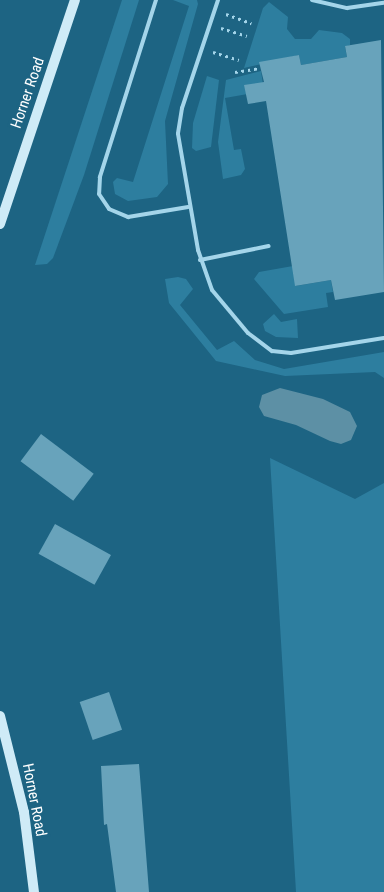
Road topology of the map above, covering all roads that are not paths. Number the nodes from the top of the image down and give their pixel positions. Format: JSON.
{"nodes":[{"id":1,"x":75,"y":0,"type":"edge"},
{"id":2,"x":156,"y":0,"type":"edge"},
{"id":3,"x":218,"y":0,"type":"edge"},
{"id":4,"x":312,"y":0,"type":"edge"},
{"id":5,"x":384,"y":3,"type":"edge"},
{"id":6,"x":188,"y":206,"type":"junction"},
{"id":7,"x":0,"y":224,"type":"edge"},
{"id":8,"x":269,"y":246,"type":"dead end"},
{"id":9,"x":200,"y":260,"type":"junction"},
{"id":10,"x":384,"y":338,"type":"edge"},
{"id":11,"x":0,"y":716,"type":"edge"},
{"id":12,"x":34,"y":892,"type":"edge"}],
"edges":[{"from":1,"to":7,"type":"main road","name":"Horner Road"},
{"from":2,"to":6,"type":"lane"},
{"from":3,"to":6,"type":"lane"},
{"from":4,"to":5,"type":"lane"},
{"from":6,"to":9,"type":"lane"},
{"from":8,"to":9,"type":"lane"},
{"from":9,"to":10,"type":"lane"},
{"from":11,"to":12,"type":"main road","name":"Horner Road"}]}
